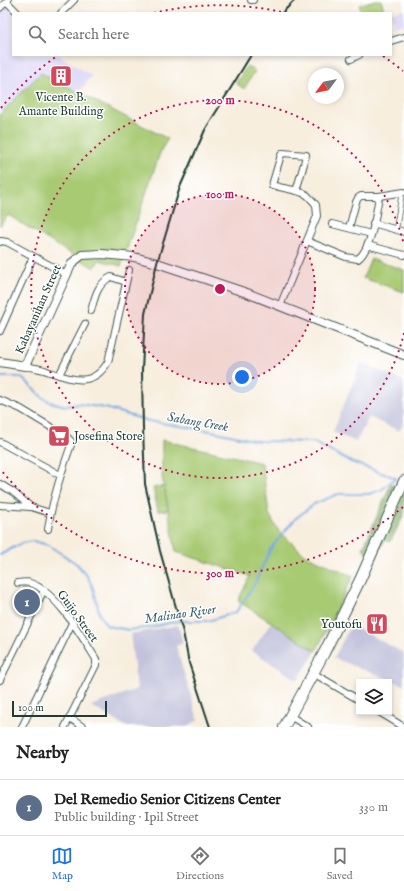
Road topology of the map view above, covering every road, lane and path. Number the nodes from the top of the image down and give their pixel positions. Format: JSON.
{"nodes":[{"id":1,"x":74,"y":0,"type":"edge"},
{"id":2,"x":8,"y":1,"type":"edge"},
{"id":3,"x":0,"y":8,"type":"edge"},
{"id":4,"x":17,"y":12,"type":"edge"},
{"id":5,"x":62,"y":12,"type":"edge"},
{"id":6,"x":404,"y":37,"type":"edge"},
{"id":7,"x":392,"y":41,"type":"edge"},
{"id":8,"x":357,"y":56,"type":"edge"},
{"id":9,"x":351,"y":59,"type":"dead end"},
{"id":10,"x":296,"y":191,"type":"junction"},
{"id":11,"x":403,"y":192,"type":"edge"},
{"id":12,"x":379,"y":196,"type":"junction"},
{"id":13,"x":373,"y":223,"type":"junction"},
{"id":14,"x":332,"y":224,"type":"dead end"},
{"id":15,"x":349,"y":228,"type":"junction"},
{"id":16,"x":396,"y":229,"type":"junction"},
{"id":17,"x":404,"y":232,"type":"edge"},
{"id":18,"x":371,"y":234,"type":"junction"},
{"id":19,"x":307,"y":241,"type":"junction"},
{"id":20,"x":1,"y":242,"type":"edge"},
{"id":21,"x":367,"y":245,"type":"junction"},
{"id":22,"x":404,"y":255,"type":"edge"},
{"id":23,"x":33,"y":256,"type":"junction"},
{"id":24,"x":129,"y":270,"type":"dead end"},
{"id":25,"x":66,"y":274,"type":"junction"},
{"id":26,"x":126,"y":282,"type":"junction"},
{"id":27,"x":280,"y":306,"type":"junction"},
{"id":28,"x":91,"y":310,"type":"dead end"},
{"id":29,"x":85,"y":324,"type":"dead end"},
{"id":30,"x":0,"y":331,"type":"edge"},
{"id":31,"x":404,"y":356,"type":"edge"},
{"id":32,"x":0,"y":362,"type":"edge"},
{"id":33,"x":25,"y":366,"type":"junction"},
{"id":34,"x":59,"y":375,"type":"junction"},
{"id":35,"x":0,"y":400,"type":"edge"},
{"id":36,"x":0,"y":442,"type":"edge"},
{"id":37,"x":60,"y":475,"type":"junction"},
{"id":38,"x":0,"y":484,"type":"edge"},
{"id":39,"x":402,"y":485,"type":"edge"},
{"id":40,"x":0,"y":505,"type":"edge"},
{"id":41,"x":31,"y":507,"type":"junction"},
{"id":42,"x":50,"y":513,"type":"junction"},
{"id":43,"x":48,"y":529,"type":"dead end"},
{"id":44,"x":18,"y":583,"type":"dead end"},
{"id":45,"x":44,"y":590,"type":"junction"},
{"id":46,"x":72,"y":623,"type":"junction"},
{"id":47,"x":313,"y":673,"type":"junction"},
{"id":48,"x":0,"y":680,"type":"edge"},
{"id":49,"x":356,"y":698,"type":"edge"},
{"id":50,"x":384,"y":715,"type":"edge"},
{"id":51,"x":290,"y":716,"type":"junction"},
{"id":52,"x":70,"y":718,"type":"junction"},
{"id":53,"x":22,"y":727,"type":"edge"},
{"id":54,"x":65,"y":727,"type":"edge"},
{"id":55,"x":83,"y":727,"type":"edge"},
{"id":56,"x":284,"y":727,"type":"edge"},
{"id":57,"x":308,"y":727,"type":"edge"},
{"id":58,"x":404,"y":727,"type":"edge"}],
"edges":[{"from":1,"to":5,"type":"street"},
{"from":2,"to":3,"type":"street"},
{"from":2,"to":4,"type":"street"},
{"from":6,"to":7,"type":"street"},
{"from":8,"to":9,"type":"street"},
{"from":10,"to":10,"type":"street"},
{"from":10,"to":19,"type":"street"},
{"from":11,"to":12,"type":"street"},
{"from":11,"to":16,"type":"street"},
{"from":12,"to":13,"type":"street"},
{"from":12,"to":15,"type":"street"},
{"from":13,"to":16,"type":"street"},
{"from":13,"to":18,"type":"street"},
{"from":14,"to":15,"type":"street"},
{"from":15,"to":18,"type":"street"},
{"from":16,"to":17,"type":"street"},
{"from":18,"to":21,"type":"street"},
{"from":19,"to":21,"type":"street"},
{"from":19,"to":27,"type":"street"},
{"from":20,"to":23,"type":"street"},
{"from":21,"to":22,"type":"street"},
{"from":23,"to":25,"type":"street"},
{"from":23,"to":30,"type":"street"},
{"from":24,"to":26,"type":"street"},
{"from":25,"to":27,"type":"street","name":"Kabayanihan Street"},
{"from":25,"to":33,"type":"street","name":"Kabayanihan Street"},
{"from":26,"to":28,"type":"street"},
{"from":26,"to":34,"type":"street"},
{"from":27,"to":31,"type":"street"},
{"from":29,"to":34,"type":"street"},
{"from":32,"to":33,"type":"street"},
{"from":33,"to":34,"type":"street"},
{"from":35,"to":37,"type":"street"},
{"from":36,"to":37,"type":"street"},
{"from":37,"to":42,"type":"street"},
{"from":38,"to":41,"type":"street"},
{"from":39,"to":47,"type":"main road"},
{"from":40,"to":41,"type":"street"},
{"from":41,"to":42,"type":"street"},
{"from":42,"to":43,"type":"street"},
{"from":44,"to":45,"type":"street","name":"Guijo Street"},
{"from":45,"to":46,"type":"street","name":"Guijo Street"},
{"from":45,"to":48,"type":"street"},
{"from":46,"to":52,"type":"street","name":"Guijo Street"},
{"from":46,"to":53,"type":"street"},
{"from":47,"to":49,"type":"street"},
{"from":47,"to":51,"type":"main road"},
{"from":50,"to":58,"type":"street"},
{"from":51,"to":56,"type":"main road"},
{"from":51,"to":57,"type":"street"},
{"from":52,"to":54,"type":"street"},
{"from":52,"to":55,"type":"street"}]}
